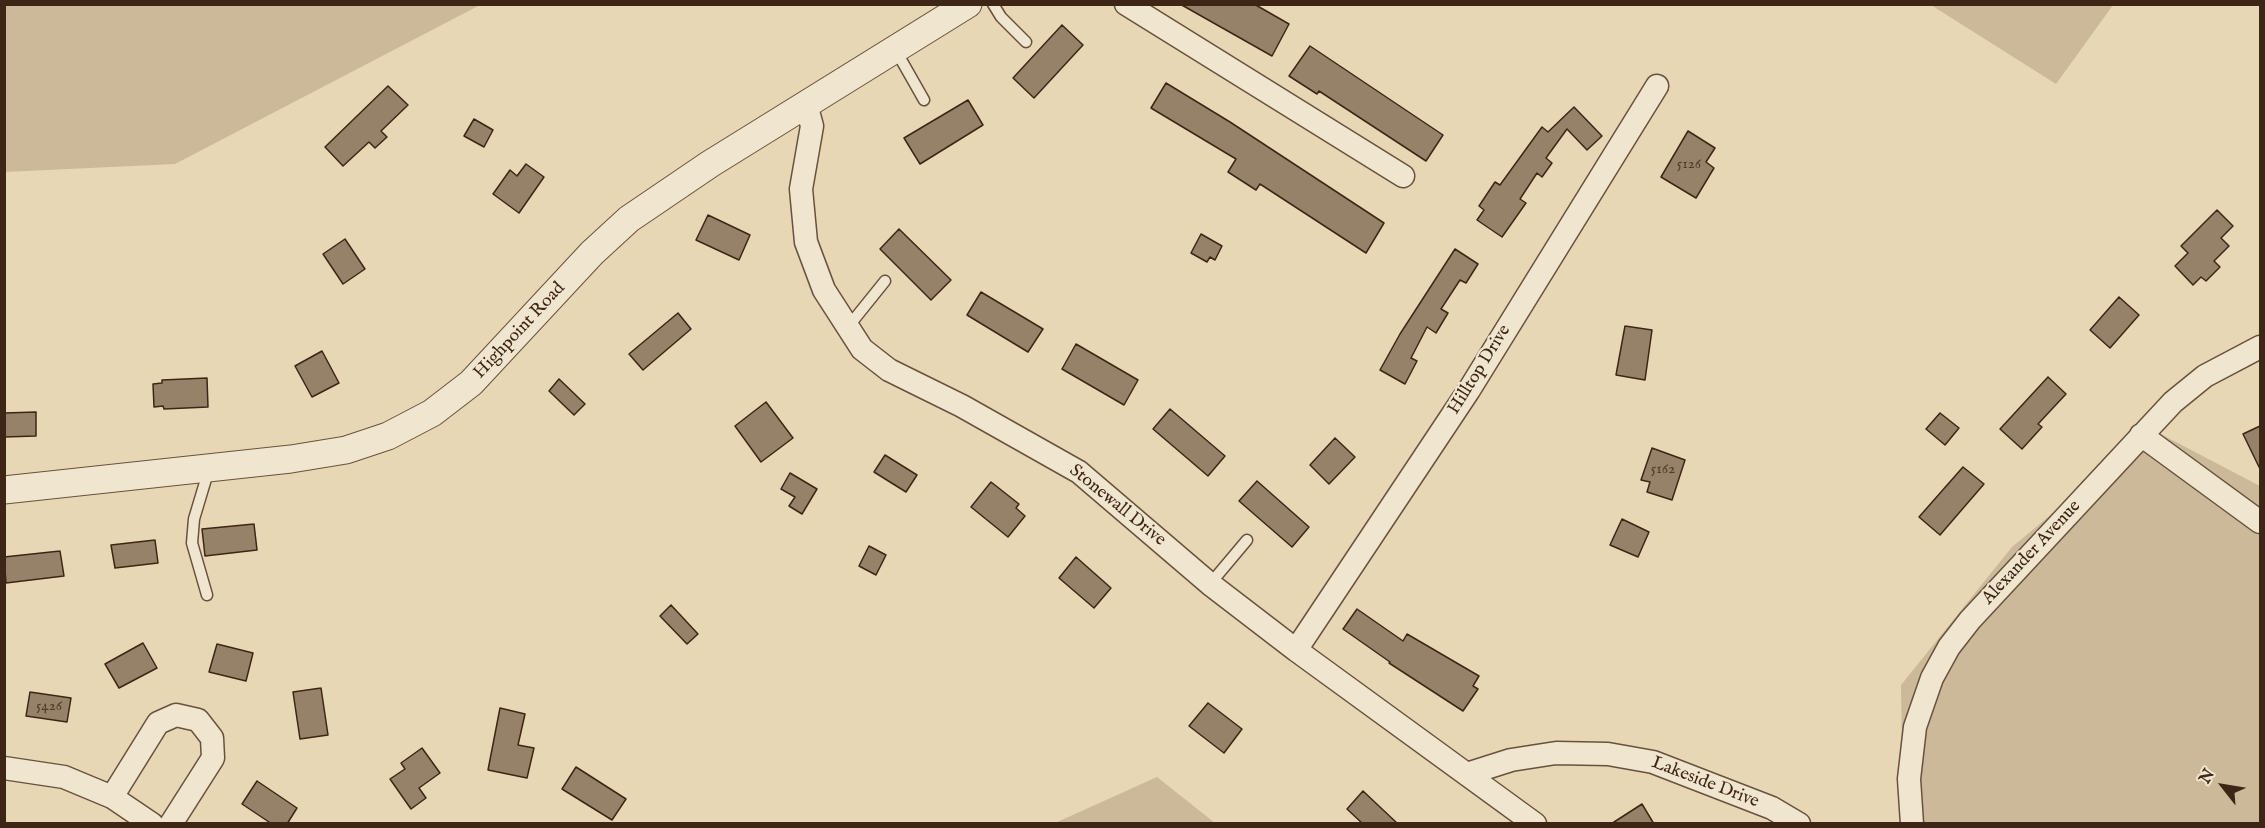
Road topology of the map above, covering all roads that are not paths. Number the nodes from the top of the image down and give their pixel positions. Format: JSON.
{"nodes":[{"id":1,"x":968,"y":4,"type":"edge"},
{"id":2,"x":993,"y":4,"type":"edge"},
{"id":3,"x":1126,"y":4,"type":"edge"},
{"id":4,"x":1026,"y":42,"type":"dead end"},
{"id":5,"x":895,"y":49,"type":"junction"},
{"id":6,"x":1658,"y":86,"type":"dead end"},
{"id":7,"x":924,"y":100,"type":"dead end"},
{"id":8,"x":806,"y":104,"type":"junction"},
{"id":9,"x":1403,"y":176,"type":"dead end"},
{"id":10,"x":885,"y":280,"type":"dead end"},
{"id":11,"x":848,"y":327,"type":"junction"},
{"id":12,"x":2260,"y":348,"type":"edge"},
{"id":13,"x":2141,"y":435,"type":"junction"},
{"id":14,"x":209,"y":468,"type":"junction"},
{"id":15,"x":4,"y":490,"type":"edge"},
{"id":16,"x":2260,"y":522,"type":"edge"},
{"id":17,"x":1247,"y":540,"type":"dead end"},
{"id":18,"x":1210,"y":584,"type":"junction"},
{"id":19,"x":207,"y":595,"type":"dead end"},
{"id":20,"x":1296,"y":650,"type":"junction"},
{"id":21,"x":4,"y":768,"type":"edge"},
{"id":22,"x":1467,"y":774,"type":"junction"},
{"id":23,"x":112,"y":796,"type":"junction"},
{"id":24,"x":152,"y":824,"type":"edge"},
{"id":25,"x":171,"y":824,"type":"edge"},
{"id":26,"x":1535,"y":824,"type":"edge"},
{"id":27,"x":1799,"y":824,"type":"edge"},
{"id":28,"x":1912,"y":824,"type":"edge"}],
"edges":[{"from":1,"to":5,"type":"street","name":"Highpoint Road"},
{"from":2,"to":4,"type":"lane"},
{"from":3,"to":9,"type":"street"},
{"from":5,"to":7,"type":"lane"},
{"from":5,"to":8,"type":"street","name":"Highpoint Road"},
{"from":6,"to":20,"type":"street","name":"Hilltop Drive"},
{"from":8,"to":11,"type":"street","name":"Stonewall Drive"},
{"from":8,"to":14,"type":"street","name":"Highpoint Road"},
{"from":10,"to":11,"type":"lane"},
{"from":11,"to":18,"type":"street","name":"Stonewall Drive"},
{"from":12,"to":13,"type":"street","name":"Alexander Avenue"},
{"from":13,"to":16,"type":"street"},
{"from":13,"to":28,"type":"street","name":"Alexander Avenue"},
{"from":14,"to":15,"type":"street","name":"Highpoint Road"},
{"from":14,"to":19,"type":"lane"},
{"from":17,"to":18,"type":"lane"},
{"from":18,"to":20,"type":"street","name":"Stonewall Drive"},
{"from":20,"to":22,"type":"street","name":"Stonewall Drive"},
{"from":21,"to":23,"type":"street"},
{"from":22,"to":26,"type":"street","name":"Stonewall Drive"},
{"from":22,"to":27,"type":"street","name":"Lakeside Drive"},
{"from":23,"to":24,"type":"street"},
{"from":23,"to":25,"type":"street"}]}
